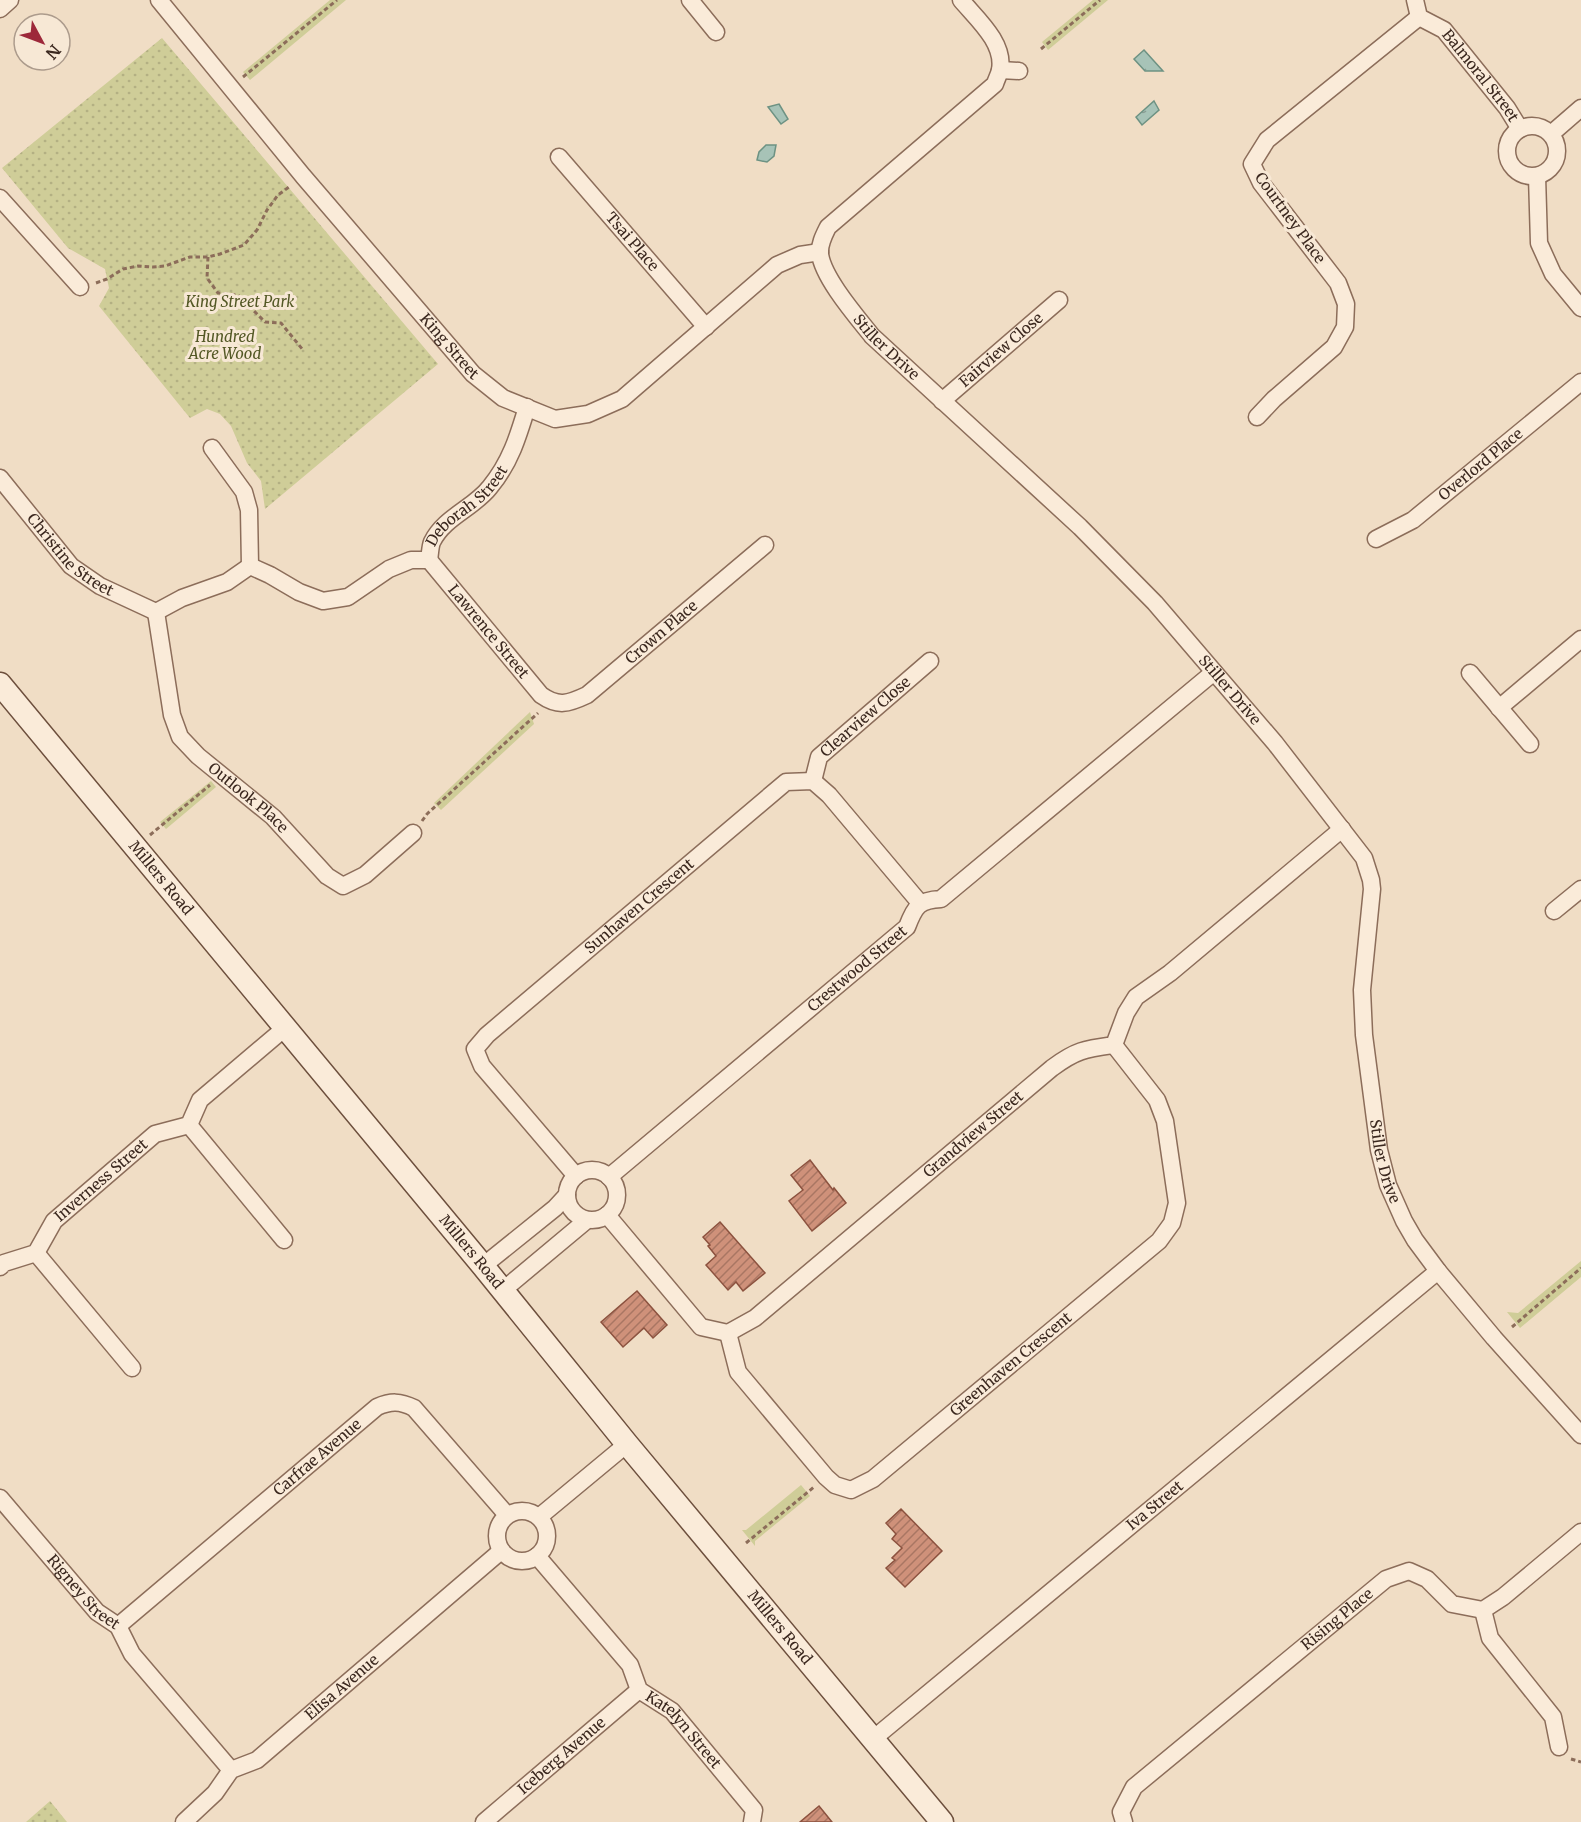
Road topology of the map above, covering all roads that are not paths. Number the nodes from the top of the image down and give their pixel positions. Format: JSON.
{"nodes":[{"id":1,"x":10,"y":0,"type":"edge"},
{"id":2,"x":159,"y":0,"type":"edge"},
{"id":3,"x":690,"y":0,"type":"edge"},
{"id":4,"x":961,"y":0,"type":"edge"},
{"id":5,"x":1415,"y":0,"type":"edge"},
{"id":6,"x":0,"y":9,"type":"edge"},
{"id":7,"x":1419,"y":18,"type":"junction"},
{"id":8,"x":716,"y":32,"type":"dead end"},
{"id":9,"x":1000,"y":69,"type":"junction"},
{"id":10,"x":1019,"y":71,"type":"dead end"},
{"id":11,"x":1581,"y":108,"type":"edge"},
{"id":12,"x":1520,"y":129,"type":"junction"},
{"id":13,"x":1551,"y":134,"type":"junction"},
{"id":14,"x":559,"y":157,"type":"dead end"},
{"id":15,"x":1537,"y":176,"type":"junction"},
{"id":16,"x":0,"y":198,"type":"edge"},
{"id":17,"x":820,"y":252,"type":"junction"},
{"id":18,"x":80,"y":287,"type":"road end"},
{"id":19,"x":1059,"y":300,"type":"dead end"},
{"id":20,"x":1581,"y":308,"type":"edge"},
{"id":21,"x":706,"y":327,"type":"junction"},
{"id":22,"x":1581,"y":382,"type":"edge"},
{"id":23,"x":942,"y":401,"type":"junction"},
{"id":24,"x":527,"y":407,"type":"junction"},
{"id":25,"x":1257,"y":417,"type":"dead end"},
{"id":26,"x":212,"y":448,"type":"dead end"},
{"id":27,"x":0,"y":478,"type":"edge"},
{"id":28,"x":1376,"y":539,"type":"dead end"},
{"id":29,"x":765,"y":545,"type":"dead end"},
{"id":30,"x":429,"y":560,"type":"junction"},
{"id":31,"x":250,"y":566,"type":"junction"},
{"id":32,"x":156,"y":612,"type":"junction"},
{"id":33,"x":1581,"y":639,"type":"edge"},
{"id":34,"x":930,"y":661,"type":"dead end"},
{"id":35,"x":1215,"y":672,"type":"junction"},
{"id":36,"x":1470,"y":674,"type":"dead end"},
{"id":37,"x":0,"y":684,"type":"edge"},
{"id":38,"x":550,"y":701,"type":"joint"},
{"id":39,"x":1499,"y":708,"type":"junction"},
{"id":40,"x":1530,"y":744,"type":"dead end"},
{"id":41,"x":813,"y":781,"type":"junction"},
{"id":42,"x":1342,"y":829,"type":"junction"},
{"id":43,"x":413,"y":833,"type":"road end"},
{"id":44,"x":1581,"y":890,"type":"edge"},
{"id":45,"x":920,"y":903,"type":"junction"},
{"id":46,"x":1554,"y":911,"type":"dead end"},
{"id":47,"x":285,"y":1028,"type":"junction"},
{"id":48,"x":1114,"y":1046,"type":"junction"},
{"id":49,"x":189,"y":1125,"type":"junction"},
{"id":50,"x":576,"y":1176,"type":"junction"},
{"id":51,"x":609,"y":1177,"type":"junction"},
{"id":52,"x":567,"y":1195,"type":"junction"},
{"id":53,"x":607,"y":1215,"type":"junction"},
{"id":54,"x":587,"y":1220,"type":"junction"},
{"id":55,"x":284,"y":1240,"type":"dead end"},
{"id":56,"x":36,"y":1253,"type":"junction"},
{"id":57,"x":483,"y":1266,"type":"junction"},
{"id":58,"x":0,"y":1267,"type":"edge"},
{"id":59,"x":1438,"y":1271,"type":"junction"},
{"id":60,"x":502,"y":1291,"type":"junction"},
{"id":61,"x":728,"y":1334,"type":"junction"},
{"id":62,"x":132,"y":1368,"type":"dead end"},
{"id":63,"x":1581,"y":1436,"type":"edge"},
{"id":64,"x":627,"y":1444,"type":"junction"},
{"id":65,"x":0,"y":1498,"type":"edge"},
{"id":66,"x":507,"y":1515,"type":"junction"},
{"id":67,"x":539,"y":1517,"type":"junction"},
{"id":68,"x":1581,"y":1532,"type":"edge"},
{"id":69,"x":501,"y":1551,"type":"junction"},
{"id":70,"x":537,"y":1556,"type":"junction"},
{"id":71,"x":1483,"y":1610,"type":"junction"},
{"id":72,"x":118,"y":1626,"type":"junction"},
{"id":73,"x":639,"y":1690,"type":"junction"},
{"id":74,"x":873,"y":1738,"type":"junction"},
{"id":75,"x":1559,"y":1747,"type":"dead end"},
{"id":76,"x":231,"y":1770,"type":"junction"},
{"id":77,"x":184,"y":1822,"type":"edge"},
{"id":78,"x":484,"y":1822,"type":"edge"},
{"id":79,"x":753,"y":1822,"type":"edge"},
{"id":80,"x":942,"y":1822,"type":"edge"},
{"id":81,"x":1124,"y":1822,"type":"edge"}],
"edges":[{"from":1,"to":6,"type":"street"},
{"from":2,"to":24,"type":"street","name":"King Street"},
{"from":3,"to":8,"type":"street"},
{"from":4,"to":9,"type":"street"},
{"from":5,"to":7,"type":"street"},
{"from":7,"to":12,"type":"street","name":"Balmoral Street"},
{"from":7,"to":25,"type":"street","name":"Courtney Place"},
{"from":9,"to":10,"type":"street"},
{"from":9,"to":17,"type":"street"},
{"from":11,"to":13,"type":"street"},
{"from":12,"to":13,"type":"street"},
{"from":12,"to":15,"type":"street"},
{"from":13,"to":15,"type":"street"},
{"from":14,"to":21,"type":"street","name":"Tsai Place"},
{"from":15,"to":20,"type":"street"},
{"from":16,"to":18,"type":"street"},
{"from":17,"to":21,"type":"street","name":"King Street"},
{"from":17,"to":23,"type":"street","name":"Stiller Drive"},
{"from":19,"to":23,"type":"street","name":"Fairview Close"},
{"from":21,"to":24,"type":"street","name":"King Street"},
{"from":22,"to":28,"type":"street","name":"Overlord Place"},
{"from":23,"to":35,"type":"street","name":"Stiller Drive"},
{"from":24,"to":30,"type":"street","name":"Deborah Street"},
{"from":26,"to":31,"type":"street"},
{"from":27,"to":32,"type":"street","name":"Christine Street"},
{"from":29,"to":38,"type":"street","name":"Crown Place"},
{"from":30,"to":31,"type":"street","name":"Deborah Street"},
{"from":30,"to":38,"type":"street","name":"Lawrence Street"},
{"from":31,"to":32,"type":"street"},
{"from":32,"to":43,"type":"street","name":"Outlook Place"},
{"from":33,"to":39,"type":"street"},
{"from":34,"to":41,"type":"street","name":"Clearview Close"},
{"from":35,"to":42,"type":"street","name":"Stiller Drive"},
{"from":35,"to":45,"type":"street"},
{"from":36,"to":39,"type":"street"},
{"from":37,"to":47,"type":"street","name":"Millers Road"},
{"from":39,"to":40,"type":"street"},
{"from":41,"to":45,"type":"street"},
{"from":41,"to":50,"type":"street","name":"Sunhaven Crescent"},
{"from":42,"to":48,"type":"street"},
{"from":42,"to":59,"type":"street","name":"Stiller Drive"},
{"from":44,"to":46,"type":"street"},
{"from":45,"to":51,"type":"street","name":"Crestwood Street"},
{"from":47,"to":49,"type":"street"},
{"from":47,"to":57,"type":"street","name":"Millers Road"},
{"from":48,"to":61,"type":"street","name":"Grandview Street"},
{"from":48,"to":61,"type":"street","name":"Greenhaven Crescent"},
{"from":49,"to":55,"type":"street"},
{"from":49,"to":56,"type":"street","name":"Inverness Street"},
{"from":50,"to":51,"type":"street"},
{"from":50,"to":52,"type":"street"},
{"from":51,"to":53,"type":"street"},
{"from":52,"to":54,"type":"street"},
{"from":52,"to":57,"type":"street"},
{"from":53,"to":54,"type":"street"},
{"from":53,"to":61,"type":"street"},
{"from":54,"to":60,"type":"street"},
{"from":56,"to":58,"type":"street"},
{"from":56,"to":62,"type":"street"},
{"from":57,"to":60,"type":"street","name":"Millers Road"},
{"from":59,"to":63,"type":"street","name":"Stiller Drive"},
{"from":59,"to":74,"type":"street","name":"Iva Street"},
{"from":60,"to":64,"type":"street","name":"Millers Road"},
{"from":64,"to":67,"type":"street"},
{"from":64,"to":74,"type":"street","name":"Millers Road"},
{"from":65,"to":72,"type":"street","name":"Rigney Street"},
{"from":66,"to":67,"type":"street"},
{"from":66,"to":69,"type":"street"},
{"from":66,"to":72,"type":"street","name":"Carfrae Avenue"},
{"from":67,"to":70,"type":"street"},
{"from":68,"to":71,"type":"street"},
{"from":69,"to":70,"type":"street"},
{"from":69,"to":76,"type":"street","name":"Elisa Avenue"},
{"from":70,"to":73,"type":"street","name":"Katelyn Street"},
{"from":71,"to":75,"type":"street"},
{"from":71,"to":81,"type":"street","name":"Rising Place"},
{"from":72,"to":76,"type":"street","name":"Rigney Street"},
{"from":73,"to":78,"type":"street","name":"Iceberg Avenue"},
{"from":73,"to":79,"type":"street","name":"Katelyn Street"},
{"from":74,"to":80,"type":"street","name":"Millers Road"},
{"from":76,"to":77,"type":"street"}]}
